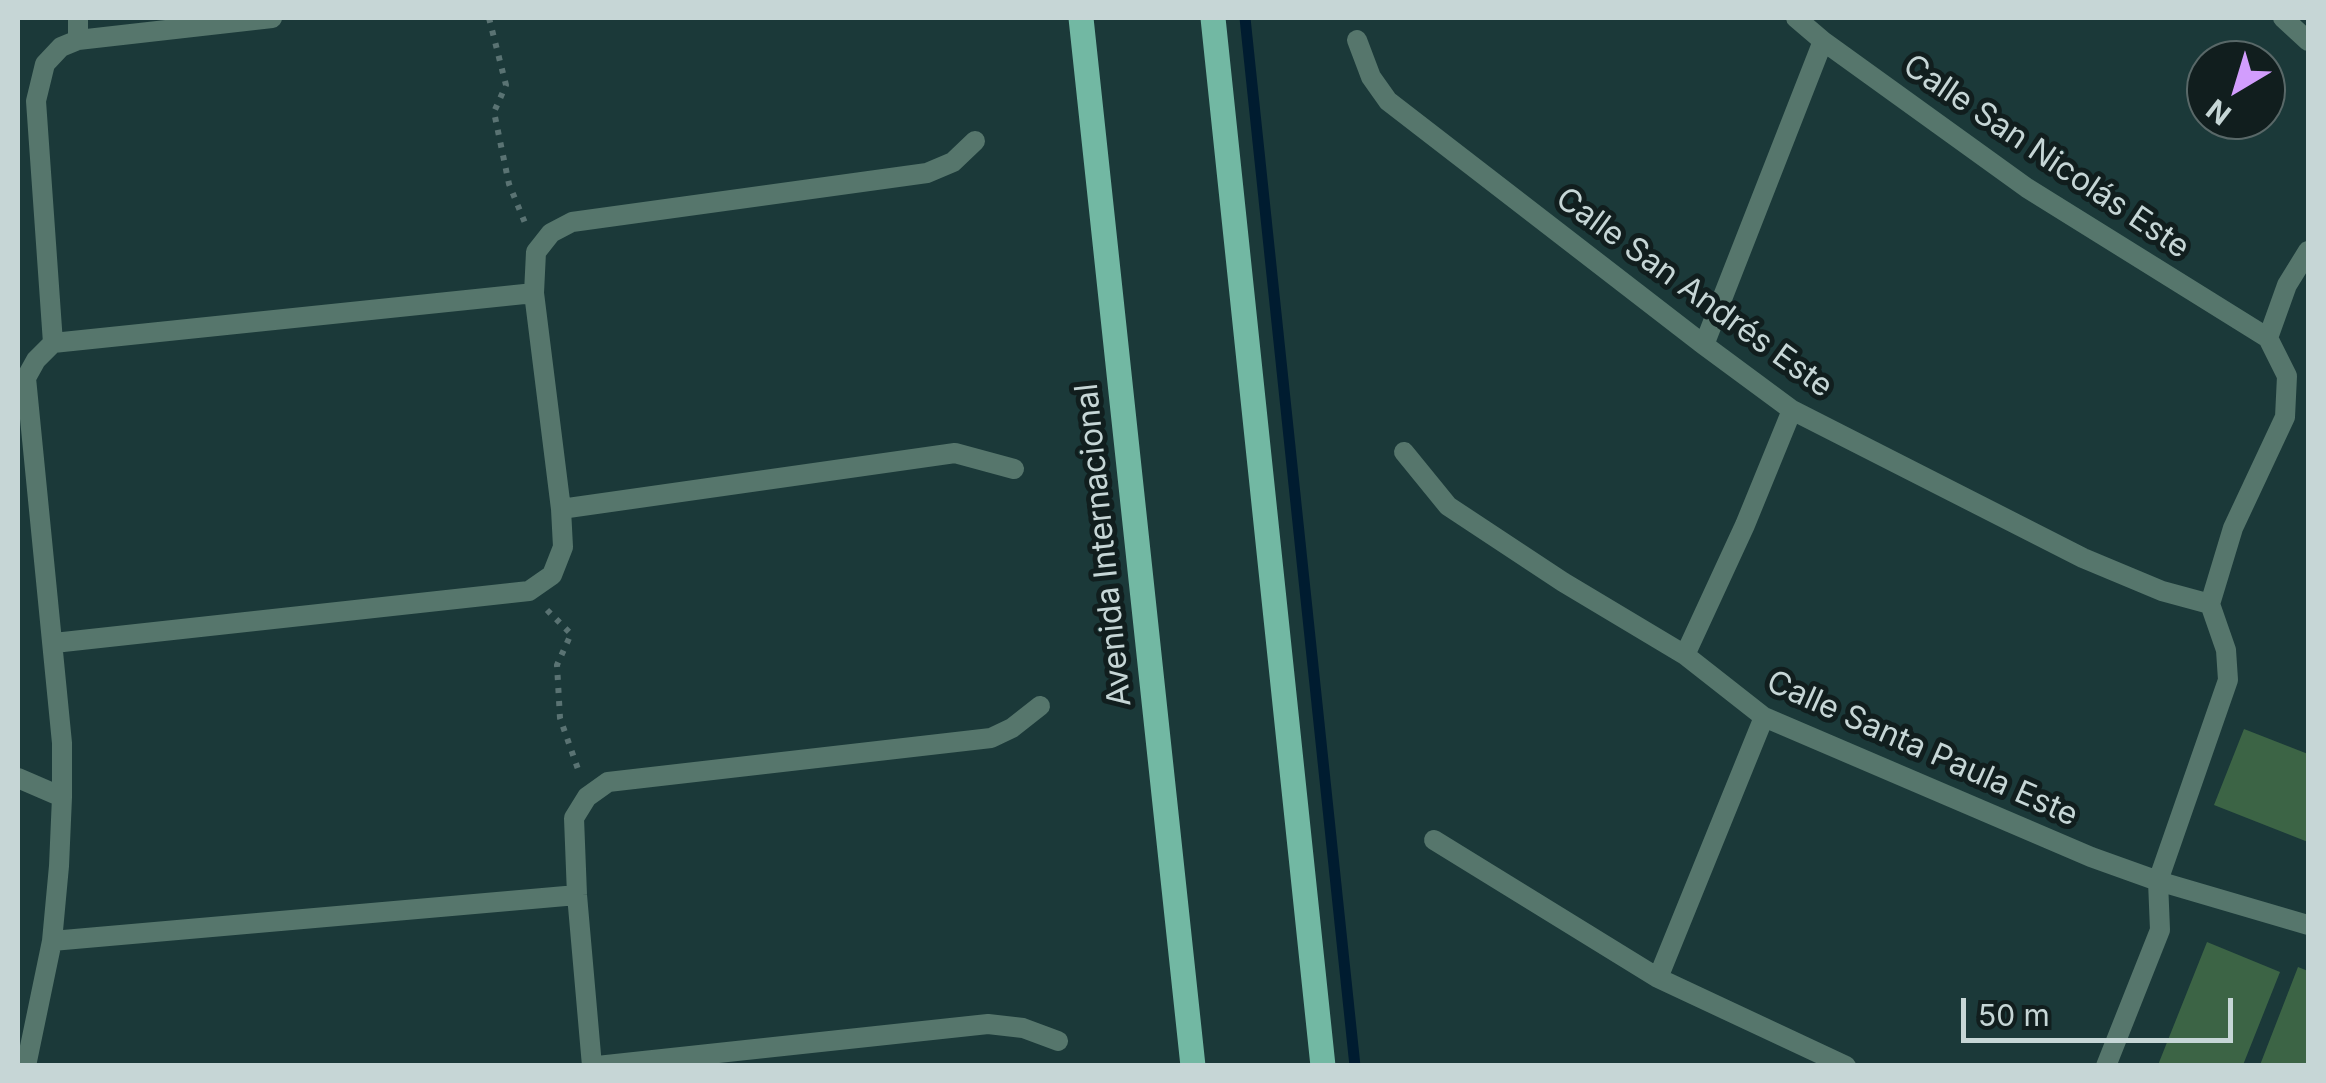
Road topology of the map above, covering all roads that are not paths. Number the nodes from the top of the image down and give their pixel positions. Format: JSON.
{"nodes":[{"id":1,"x":78,"y":18,"type":"edge"},
{"id":2,"x":272,"y":18,"type":"edge"},
{"id":3,"x":1081,"y":18,"type":"edge"},
{"id":4,"x":1213,"y":18,"type":"edge"},
{"id":5,"x":1796,"y":18,"type":"edge"},
{"id":6,"x":2282,"y":18,"type":"edge"},
{"id":7,"x":78,"y":40,"type":"junction"},
{"id":8,"x":1357,"y":40,"type":"dead end"},
{"id":9,"x":1823,"y":41,"type":"junction"},
{"id":10,"x":2308,"y":41,"type":"edge"},
{"id":11,"x":974,"y":142,"type":"dead end"},
{"id":12,"x":2308,"y":251,"type":"edge"},
{"id":13,"x":534,"y":293,"type":"junction"},
{"id":14,"x":2268,"y":338,"type":"junction"},
{"id":15,"x":53,"y":344,"type":"junction"},
{"id":16,"x":1704,"y":345,"type":"junction"},
{"id":17,"x":1792,"y":410,"type":"junction"},
{"id":18,"x":1404,"y":452,"type":"dead end"},
{"id":19,"x":1014,"y":469,"type":"dead end"},
{"id":20,"x":561,"y":509,"type":"junction"},
{"id":21,"x":2210,"y":604,"type":"junction"},
{"id":22,"x":54,"y":644,"type":"junction"},
{"id":23,"x":1685,"y":656,"type":"junction"},
{"id":24,"x":1040,"y":706,"type":"dead end"},
{"id":25,"x":1764,"y":718,"type":"junction"},
{"id":26,"x":18,"y":778,"type":"edge"},
{"id":27,"x":62,"y":796,"type":"junction"},
{"id":28,"x":1434,"y":840,"type":"dead end"},
{"id":29,"x":2158,"y":881,"type":"junction"},
{"id":30,"x":577,"y":895,"type":"junction"},
{"id":31,"x":2308,"y":925,"type":"edge"},
{"id":32,"x":52,"y":941,"type":"junction"},
{"id":33,"x":1658,"y":978,"type":"junction"},
{"id":34,"x":1058,"y":1041,"type":"dead end"},
{"id":35,"x":26,"y":1066,"type":"edge"},
{"id":36,"x":594,"y":1066,"type":"edge"},
{"id":37,"x":1193,"y":1066,"type":"edge"},
{"id":38,"x":1322,"y":1066,"type":"edge"},
{"id":39,"x":1846,"y":1066,"type":"edge"},
{"id":40,"x":2106,"y":1066,"type":"edge"}],
"edges":[{"from":1,"to":7,"type":"street"},
{"from":2,"to":7,"type":"street"},
{"from":3,"to":37,"type":"main road","name":"Avenida Internacional"},
{"from":4,"to":38,"type":"main road"},
{"from":5,"to":9,"type":"street","name":"Calle San Nicolás Este"},
{"from":6,"to":10,"type":"street"},
{"from":7,"to":15,"type":"street"},
{"from":8,"to":16,"type":"street","name":"Calle San Andrés Este"},
{"from":9,"to":14,"type":"street","name":"Calle San Nicolás Este"},
{"from":9,"to":16,"type":"street"},
{"from":11,"to":13,"type":"street"},
{"from":12,"to":14,"type":"street"},
{"from":13,"to":15,"type":"street"},
{"from":13,"to":20,"type":"street"},
{"from":14,"to":21,"type":"street"},
{"from":15,"to":22,"type":"street"},
{"from":16,"to":17,"type":"street","name":"Calle San Andrés Este"},
{"from":17,"to":21,"type":"street","name":"Calle San Andrés Este"},
{"from":17,"to":23,"type":"street"},
{"from":18,"to":23,"type":"street","name":"Calle Santa Paula Este"},
{"from":19,"to":20,"type":"street"},
{"from":20,"to":22,"type":"street"},
{"from":21,"to":29,"type":"street"},
{"from":22,"to":27,"type":"street"},
{"from":23,"to":25,"type":"street","name":"Calle Santa Paula Este"},
{"from":24,"to":30,"type":"street"},
{"from":25,"to":29,"type":"street","name":"Calle Santa Paula Este"},
{"from":25,"to":33,"type":"street"},
{"from":26,"to":27,"type":"street"},
{"from":27,"to":32,"type":"street"},
{"from":28,"to":33,"type":"street"},
{"from":29,"to":31,"type":"street","name":"Calle Santa Paula Este"},
{"from":29,"to":40,"type":"street"},
{"from":30,"to":32,"type":"street"},
{"from":30,"to":36,"type":"street"},
{"from":32,"to":35,"type":"street"},
{"from":33,"to":39,"type":"street"},
{"from":34,"to":36,"type":"street"}]}
